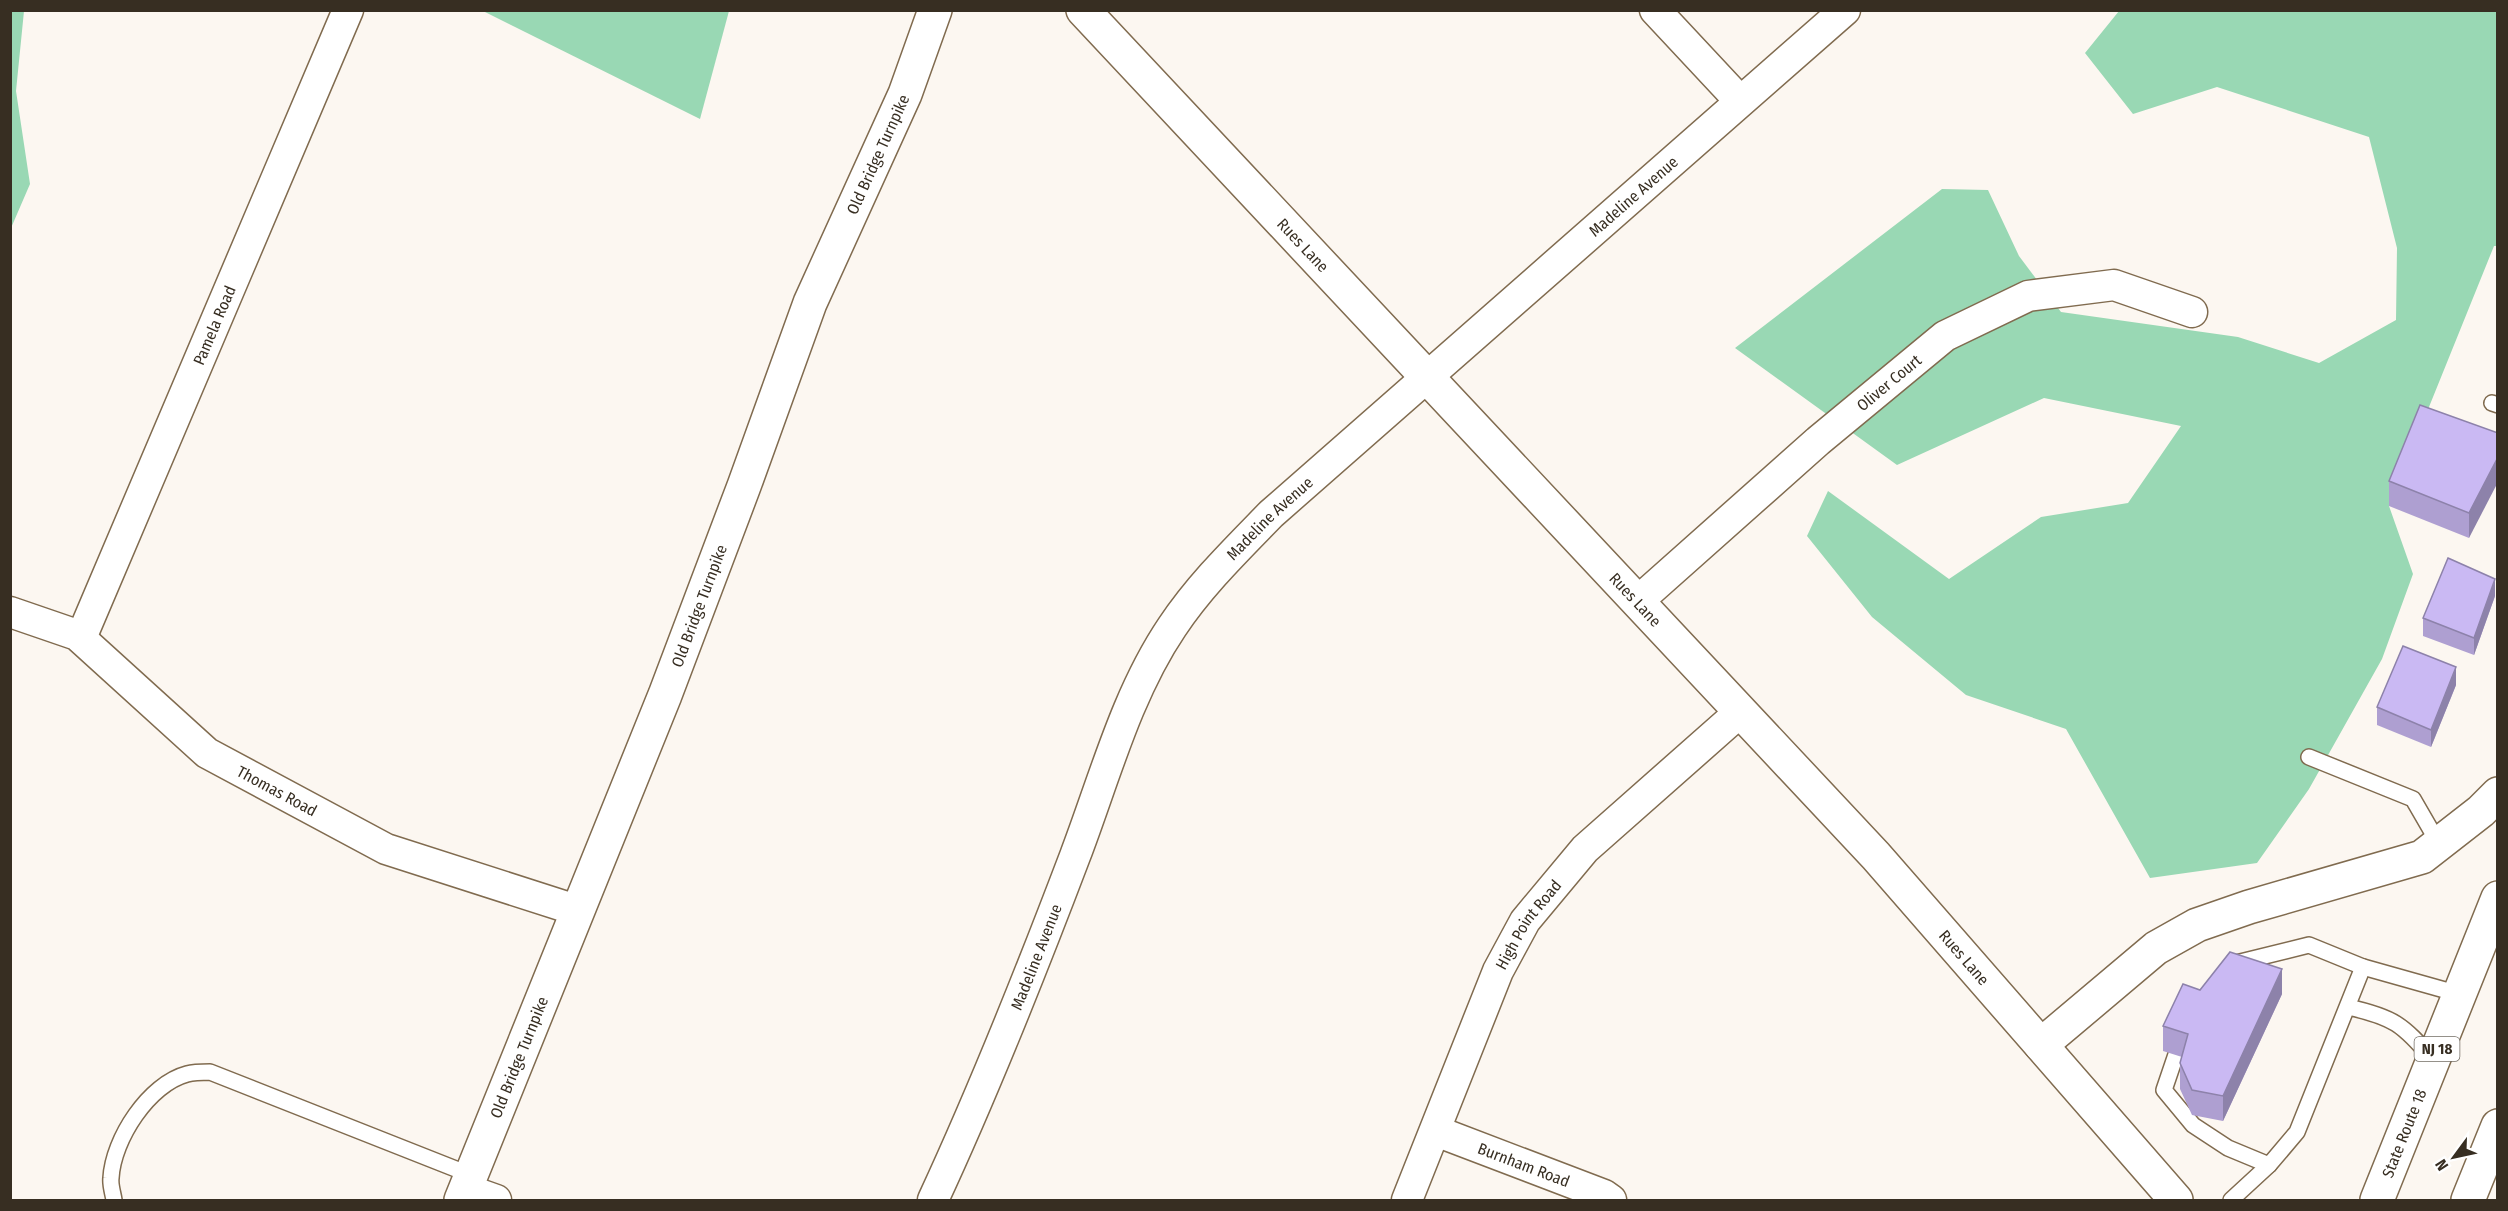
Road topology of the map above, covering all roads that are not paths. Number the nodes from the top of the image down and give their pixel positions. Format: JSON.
{"nodes":[{"id":1,"x":348,"y":10,"type":"edge"},
{"id":2,"x":936,"y":10,"type":"edge"},
{"id":3,"x":1083,"y":10,"type":"edge"},
{"id":4,"x":1655,"y":10,"type":"edge"},
{"id":5,"x":1845,"y":10,"type":"edge"},
{"id":6,"x":1740,"y":101,"type":"junction"},
{"id":7,"x":2192,"y":312,"type":"dead end"},
{"id":8,"x":1426,"y":377,"type":"junction"},
{"id":9,"x":1637,"y":602,"type":"junction"},
{"id":10,"x":10,"y":612,"type":"edge"},
{"id":11,"x":81,"y":638,"type":"junction"},
{"id":12,"x":1740,"y":711,"type":"junction"},
{"id":13,"x":2309,"y":757,"type":"dead end"},
{"id":14,"x":2498,"y":794,"type":"edge"},
{"id":15,"x":2439,"y":844,"type":"junction"},
{"id":16,"x":2498,"y":898,"type":"edge"},
{"id":17,"x":576,"y":910,"type":"junction"},
{"id":18,"x":2363,"y":967,"type":"junction"},
{"id":19,"x":2217,"y":974,"type":"edge"},
{"id":20,"x":2459,"y":994,"type":"junction"},
{"id":21,"x":2348,"y":1007,"type":"junction"},
{"id":22,"x":2188,"y":1018,"type":"edge"},
{"id":23,"x":2041,"y":1045,"type":"junction"},
{"id":24,"x":2433,"y":1060,"type":"junction"},
{"id":25,"x":2497,"y":1128,"type":"edge"},
{"id":26,"x":1436,"y":1131,"type":"junction"},
{"id":27,"x":2269,"y":1165,"type":"junction"},
{"id":28,"x":466,"y":1188,"type":"edge"},
{"id":29,"x":114,"y":1200,"type":"edge"},
{"id":30,"x":496,"y":1200,"type":"edge"},
{"id":31,"x":933,"y":1200,"type":"edge"},
{"id":32,"x":1407,"y":1200,"type":"edge"},
{"id":33,"x":1611,"y":1200,"type":"edge"},
{"id":34,"x":2176,"y":1200,"type":"edge"},
{"id":35,"x":2231,"y":1200,"type":"edge"},
{"id":36,"x":2377,"y":1200,"type":"edge"},
{"id":37,"x":2468,"y":1200,"type":"edge"}],
"edges":[{"from":1,"to":11,"type":"street","name":"Pamela Road"},
{"from":2,"to":17,"type":"main road","name":"Old Bridge Turnpike"},
{"from":3,"to":8,"type":"main road","name":"Rues Lane"},
{"from":4,"to":6,"type":"street"},
{"from":5,"to":6,"type":"street","name":"Madeline Avenue"},
{"from":6,"to":8,"type":"street","name":"Madeline Avenue"},
{"from":7,"to":9,"type":"street","name":"Oliver Court"},
{"from":8,"to":9,"type":"main road","name":"Rues Lane"},
{"from":8,"to":31,"type":"street","name":"Madeline Avenue"},
{"from":9,"to":12,"type":"main road","name":"Rues Lane"},
{"from":10,"to":11,"type":"street","name":"Thomas Road"},
{"from":11,"to":17,"type":"street","name":"Thomas Road"},
{"from":12,"to":23,"type":"main road","name":"Rues Lane"},
{"from":12,"to":26,"type":"street","name":"High Point Road"},
{"from":13,"to":15,"type":"lane"},
{"from":14,"to":15,"type":"main road"},
{"from":15,"to":23,"type":"main road"},
{"from":16,"to":20,"type":"main road","name":"State Route 18","number":"NJ 18"},
{"from":17,"to":28,"type":"main road","name":"Old Bridge Turnpike"},
{"from":18,"to":19,"type":"lane"},
{"from":18,"to":20,"type":"lane"},
{"from":18,"to":21,"type":"lane"},
{"from":20,"to":24,"type":"main road","name":"State Route 18","number":"NJ 18"},
{"from":21,"to":24,"type":"lane"},
{"from":21,"to":27,"type":"lane"},
{"from":22,"to":27,"type":"lane"},
{"from":23,"to":34,"type":"main road","name":"Rues Lane"},
{"from":24,"to":36,"type":"main road","name":"State Route 18","number":"NJ 18"},
{"from":25,"to":37,"type":"main road"},
{"from":26,"to":32,"type":"street","name":"High Point Road"},
{"from":26,"to":33,"type":"street","name":"Burnham Road"},
{"from":27,"to":35,"type":"lane"},
{"from":28,"to":29,"type":"lane"},
{"from":28,"to":30,"type":"street"}]}
